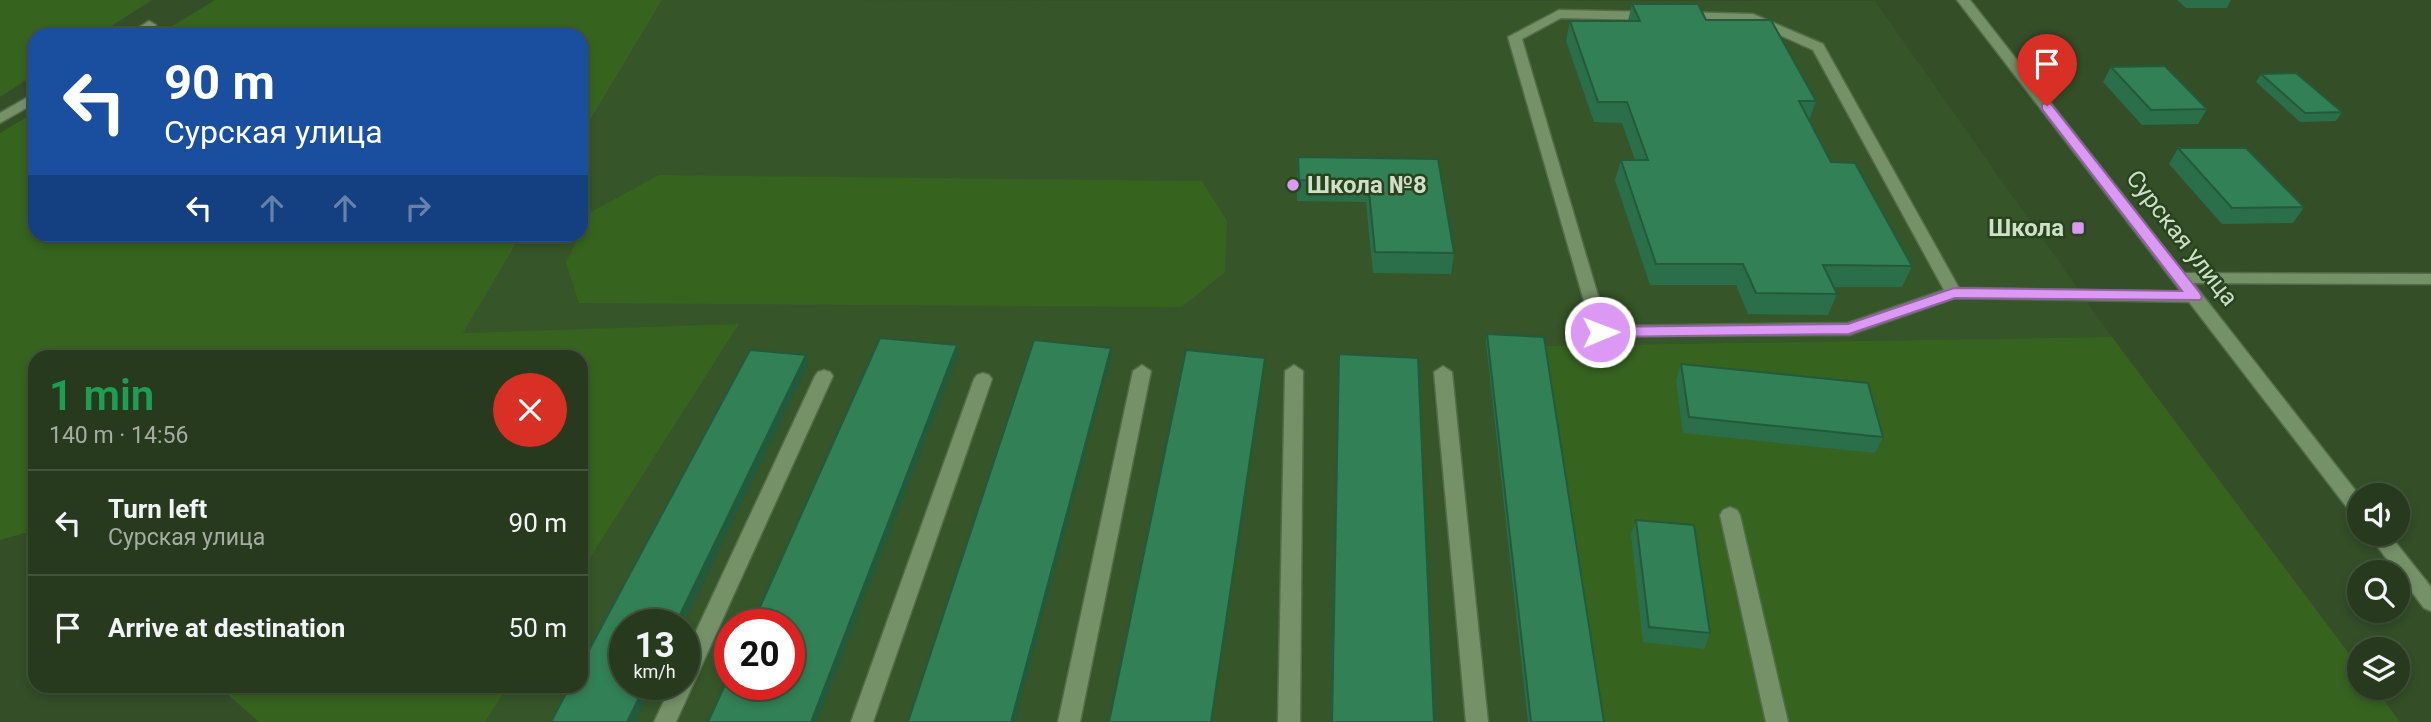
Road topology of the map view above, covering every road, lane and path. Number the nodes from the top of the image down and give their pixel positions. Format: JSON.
{"nodes":[{"id":1,"x":1963,"y":0,"type":"edge"},
{"id":2,"x":149,"y":25,"type":"dead end"},
{"id":3,"x":144,"y":28,"type":"edge"},
{"id":4,"x":28,"y":101,"type":"edge"},
{"id":5,"x":0,"y":119,"type":"edge"},
{"id":6,"x":2181,"y":278,"type":"junction"},
{"id":7,"x":2431,"y":279,"type":"edge"},
{"id":8,"x":1954,"y":293,"type":"junction"},
{"id":9,"x":2194,"y":297,"type":"junction"},
{"id":10,"x":1142,"y":371,"type":"dead end"},
{"id":11,"x":1294,"y":371,"type":"dead end"},
{"id":12,"x":1443,"y":372,"type":"dead end"},
{"id":13,"x":824,"y":376,"type":"dead end"},
{"id":14,"x":983,"y":379,"type":"dead end"},
{"id":15,"x":2347,"y":494,"type":"edge"},
{"id":16,"x":1730,"y":515,"type":"dead end"},
{"id":17,"x":2387,"y":546,"type":"edge"},
{"id":18,"x":2431,"y":601,"type":"edge"},
{"id":19,"x":700,"y":645,"type":"edge"},
{"id":20,"x":675,"y":700,"type":"edge"},
{"id":21,"x":665,"y":722,"type":"edge"},
{"id":22,"x":862,"y":722,"type":"edge"},
{"id":23,"x":1069,"y":722,"type":"edge"},
{"id":24,"x":1289,"y":722,"type":"edge"},
{"id":25,"x":1477,"y":722,"type":"edge"},
{"id":26,"x":1777,"y":722,"type":"edge"}],
"edges":[{"from":1,"to":6,"type":"street","name":"Сурская улица"},
{"from":2,"to":3,"type":"street"},
{"from":4,"to":5,"type":"street"},
{"from":6,"to":7,"type":"street"},
{"from":6,"to":9,"type":"street","name":"Сурская улица"},
{"from":8,"to":8,"type":"street"},
{"from":8,"to":9,"type":"street"},
{"from":9,"to":15,"type":"street","name":"Сурская улица"},
{"from":10,"to":23,"type":"street"},
{"from":11,"to":24,"type":"street"},
{"from":12,"to":25,"type":"street"},
{"from":13,"to":19,"type":"street"},
{"from":14,"to":22,"type":"street"},
{"from":16,"to":26,"type":"street"},
{"from":17,"to":18,"type":"street"},
{"from":20,"to":21,"type":"street"}]}
